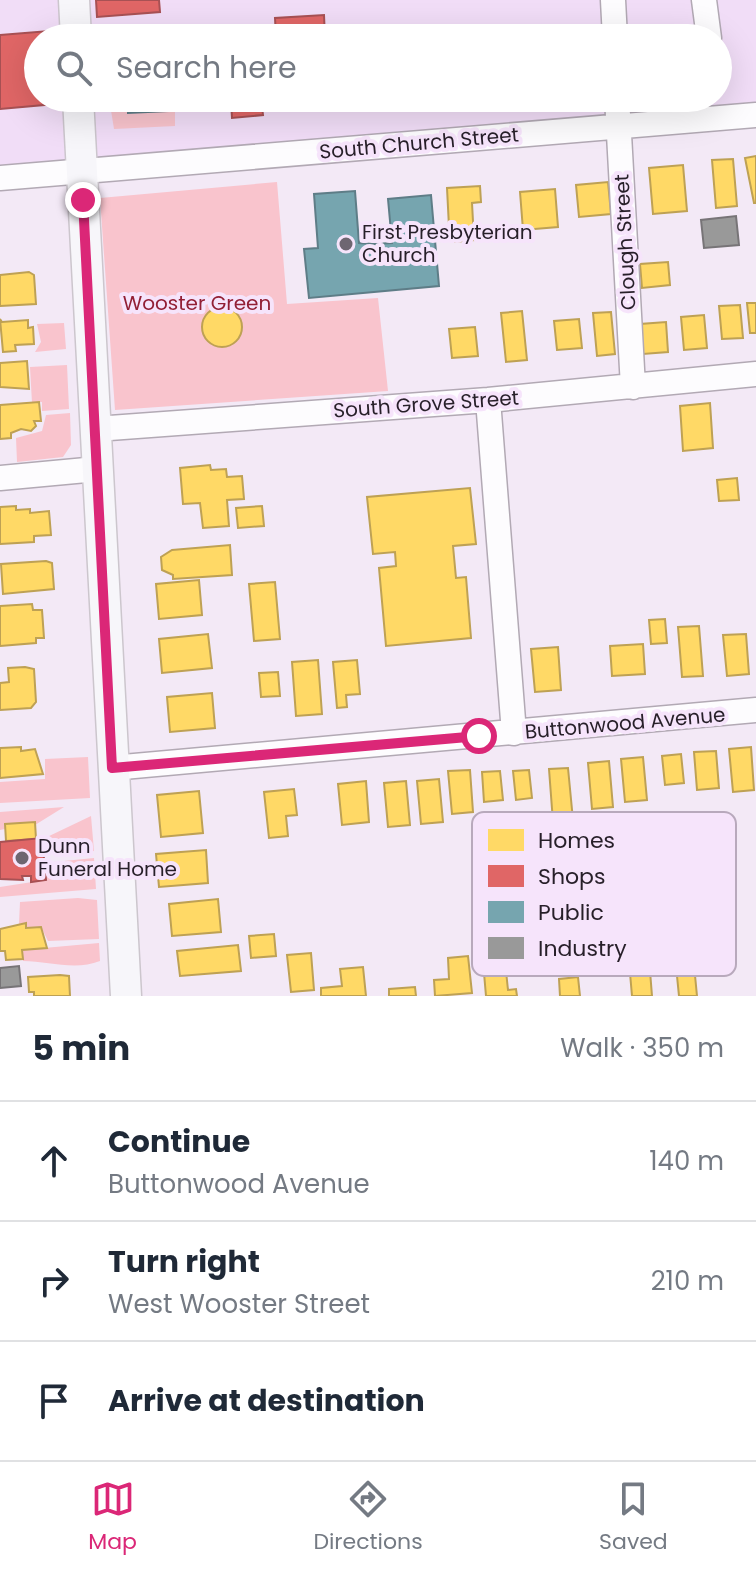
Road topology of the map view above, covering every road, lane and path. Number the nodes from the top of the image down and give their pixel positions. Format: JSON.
{"nodes":[{"id":1,"x":74,"y":0,"type":"edge"},
{"id":2,"x":613,"y":0,"type":"edge"},
{"id":3,"x":704,"y":0,"type":"edge"},
{"id":4,"x":75,"y":24,"type":"edge"},
{"id":5,"x":614,"y":24,"type":"edge"},
{"id":6,"x":707,"y":24,"type":"edge"},
{"id":7,"x":732,"y":111,"type":"edge"},
{"id":8,"x":79,"y":112,"type":"edge"},
{"id":9,"x":618,"y":112,"type":"edge"},
{"id":10,"x":695,"y":112,"type":"edge"},
{"id":11,"x":756,"y":115,"type":"edge"},
{"id":12,"x":618,"y":126,"type":"junction"},
{"id":13,"x":81,"y":171,"type":"junction"},
{"id":14,"x":0,"y":178,"type":"edge"},
{"id":15,"x":756,"y":374,"type":"edge"},
{"id":16,"x":633,"y":387,"type":"junction"},
{"id":17,"x":488,"y":400,"type":"junction"},
{"id":18,"x":96,"y":429,"type":"junction"},
{"id":19,"x":97,"y":469,"type":"junction"},
{"id":20,"x":0,"y":478,"type":"edge"},
{"id":21,"x":756,"y":710,"type":"edge"},
{"id":22,"x":514,"y":733,"type":"junction"},
{"id":23,"x":112,"y":768,"type":"junction"},
{"id":24,"x":126,"y":996,"type":"edge"}],
"edges":[{"from":1,"to":4,"type":"main road"},
{"from":2,"to":5,"type":"street"},
{"from":3,"to":6,"type":"street"},
{"from":7,"to":11,"type":"street","name":"South Church Street"},
{"from":8,"to":13,"type":"main road"},
{"from":9,"to":12,"type":"street","name":"Clough Street"},
{"from":10,"to":12,"type":"street","name":"South Church Street"},
{"from":12,"to":13,"type":"street","name":"South Church Street"},
{"from":12,"to":16,"type":"street","name":"Clough Street"},
{"from":13,"to":14,"type":"street","name":"South Church Street"},
{"from":13,"to":18,"type":"main road"},
{"from":15,"to":16,"type":"street","name":"South Grove Street"},
{"from":16,"to":17,"type":"street","name":"South Grove Street"},
{"from":17,"to":18,"type":"street","name":"South Grove Street"},
{"from":17,"to":22,"type":"street"},
{"from":18,"to":19,"type":"main road"},
{"from":19,"to":20,"type":"street"},
{"from":19,"to":23,"type":"main road"},
{"from":21,"to":22,"type":"street","name":"Buttonwood Avenue"},
{"from":22,"to":23,"type":"street","name":"Buttonwood Avenue"},
{"from":23,"to":24,"type":"main road"}]}
